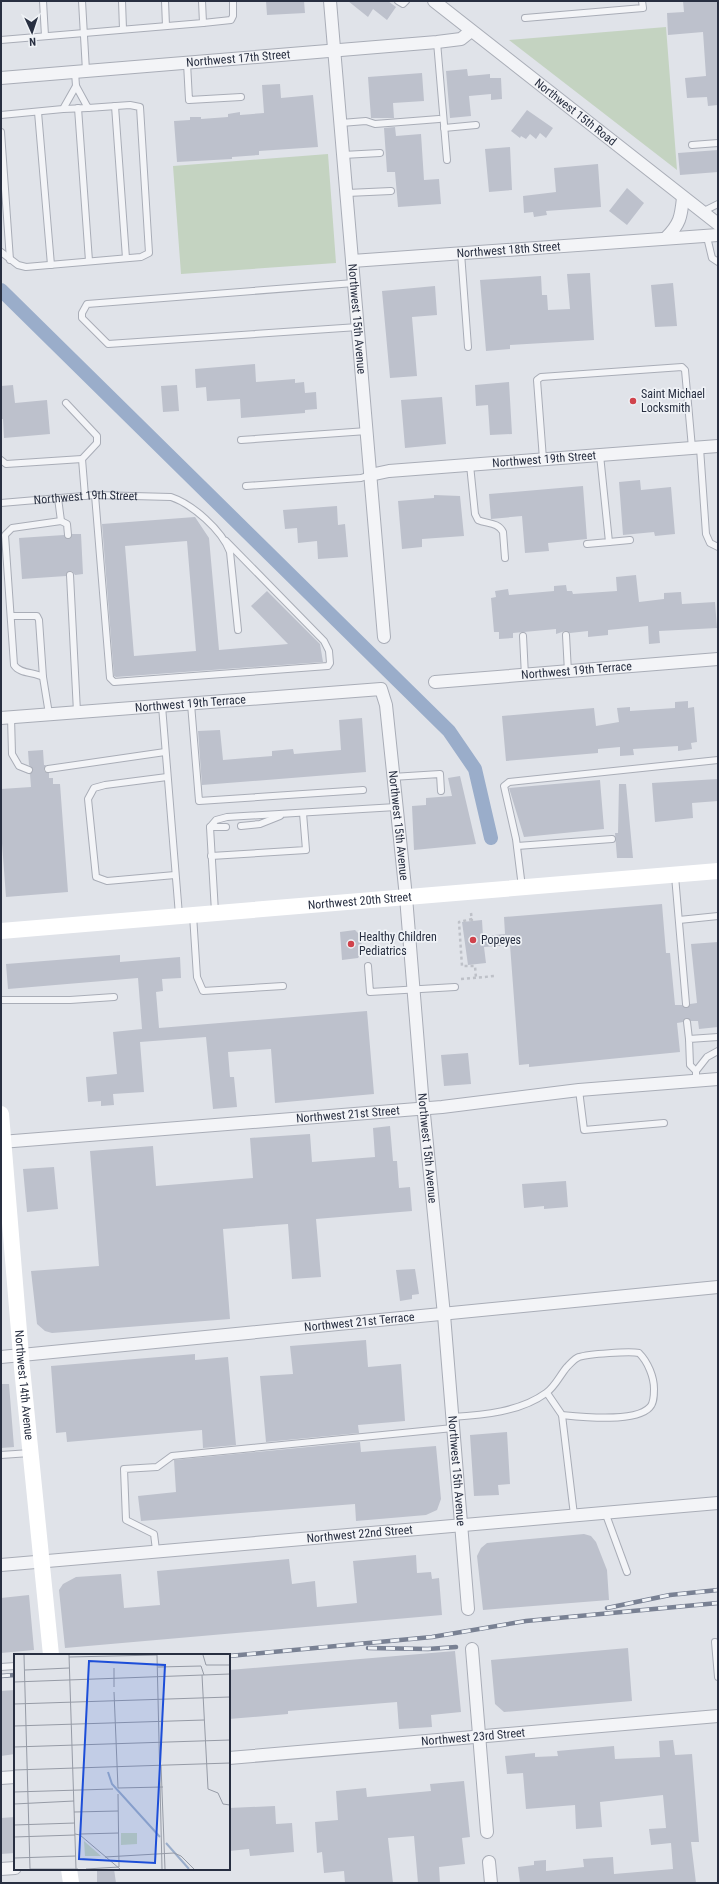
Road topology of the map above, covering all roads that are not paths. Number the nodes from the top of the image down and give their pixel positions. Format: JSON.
{"nodes":[{"id":1,"x":43,"y":1,"type":"edge"},
{"id":2,"x":82,"y":1,"type":"edge"},
{"id":3,"x":122,"y":1,"type":"edge"},
{"id":4,"x":164,"y":1,"type":"edge"},
{"id":5,"x":202,"y":1,"type":"edge"},
{"id":6,"x":233,"y":1,"type":"edge"},
{"id":7,"x":330,"y":1,"type":"edge"},
{"id":8,"x":398,"y":1,"type":"edge"},
{"id":9,"x":406,"y":1,"type":"edge"},
{"id":10,"x":434,"y":1,"type":"edge"},
{"id":11,"x":642,"y":1,"type":"edge"},
{"id":12,"x":526,"y":18,"type":"dead end"},
{"id":13,"x":203,"y":23,"type":"junction"},
{"id":14,"x":166,"y":26,"type":"junction"},
{"id":15,"x":123,"y":29,"type":"junction"},
{"id":16,"x":471,"y":30,"type":"junction"},
{"id":17,"x":84,"y":32,"type":"junction"},
{"id":18,"x":45,"y":36,"type":"junction"},
{"id":19,"x":1,"y":40,"type":"edge"},
{"id":20,"x":438,"y":42,"type":"junction"},
{"id":21,"x":335,"y":50,"type":"junction"},
{"id":22,"x":187,"y":63,"type":"junction"},
{"id":23,"x":81,"y":71,"type":"junction"},
{"id":24,"x":1,"y":78,"type":"edge"},
{"id":25,"x":76,"y":86,"type":"junction"},
{"id":26,"x":241,"y":97,"type":"dead end"},
{"id":27,"x":114,"y":106,"type":"junction"},
{"id":28,"x":78,"y":108,"type":"junction"},
{"id":29,"x":88,"y":108,"type":"junction"},
{"id":30,"x":63,"y":109,"type":"junction"},
{"id":31,"x":38,"y":112,"type":"junction"},
{"id":32,"x":1,"y":115,"type":"edge"},
{"id":33,"x":439,"y":119,"type":"dead end"},
{"id":34,"x":341,"y":123,"type":"junction"},
{"id":35,"x":476,"y":125,"type":"dead end"},
{"id":36,"x":444,"y":128,"type":"junction"},
{"id":37,"x":1,"y":132,"type":"edge"},
{"id":38,"x":718,"y":143,"type":"edge"},
{"id":39,"x":692,"y":145,"type":"dead end"},
{"id":40,"x":380,"y":153,"type":"dead end"},
{"id":41,"x":343,"y":154,"type":"junction"},
{"id":42,"x":446,"y":160,"type":"dead end"},
{"id":43,"x":391,"y":191,"type":"dead end"},
{"id":44,"x":347,"y":193,"type":"junction"},
{"id":45,"x":683,"y":198,"type":"junction"},
{"id":46,"x":718,"y":204,"type":"edge"},
{"id":47,"x":702,"y":212,"type":"junction"},
{"id":48,"x":718,"y":224,"type":"edge"},
{"id":49,"x":712,"y":236,"type":"edge"},
{"id":50,"x":666,"y":238,"type":"junction"},
{"id":51,"x":1,"y":252,"type":"edge"},
{"id":52,"x":461,"y":253,"type":"junction"},
{"id":53,"x":126,"y":258,"type":"junction"},
{"id":54,"x":10,"y":260,"type":"junction"},
{"id":55,"x":352,"y":261,"type":"junction"},
{"id":56,"x":89,"y":262,"type":"junction"},
{"id":57,"x":718,"y":262,"type":"edge"},
{"id":58,"x":51,"y":265,"type":"junction"},
{"id":59,"x":354,"y":283,"type":"junction"},
{"id":60,"x":358,"y":328,"type":"junction"},
{"id":61,"x":468,"y":347,"type":"dead end"},
{"id":62,"x":66,"y":403,"type":"dead end"},
{"id":63,"x":367,"y":431,"type":"junction"},
{"id":64,"x":241,"y":440,"type":"dead end"},
{"id":65,"x":718,"y":446,"type":"edge"},
{"id":66,"x":696,"y":448,"type":"junction"},
{"id":67,"x":600,"y":455,"type":"junction"},
{"id":68,"x":82,"y":459,"type":"junction"},
{"id":69,"x":543,"y":459,"type":"junction"},
{"id":70,"x":1,"y":460,"type":"edge"},
{"id":71,"x":470,"y":465,"type":"junction"},
{"id":72,"x":370,"y":475,"type":"junction"},
{"id":73,"x":246,"y":486,"type":"dead end"},
{"id":74,"x":95,"y":495,"type":"junction"},
{"id":75,"x":85,"y":496,"type":"junction"},
{"id":76,"x":58,"y":498,"type":"junction"},
{"id":77,"x":1,"y":503,"type":"edge"},
{"id":78,"x":61,"y":521,"type":"junction"},
{"id":79,"x":68,"y":535,"type":"dead end"},
{"id":80,"x":630,"y":540,"type":"dead end"},
{"id":81,"x":226,"y":541,"type":"junction"},
{"id":82,"x":608,"y":542,"type":"junction"},
{"id":83,"x":587,"y":544,"type":"dead end"},
{"id":84,"x":718,"y":547,"type":"edge"},
{"id":85,"x":505,"y":558,"type":"dead end"},
{"id":86,"x":70,"y":575,"type":"dead end"},
{"id":87,"x":11,"y":616,"type":"junction"},
{"id":88,"x":238,"y":630,"type":"dead end"},
{"id":89,"x":523,"y":636,"type":"dead end"},
{"id":90,"x":566,"y":636,"type":"dead end"},
{"id":91,"x":384,"y":637,"type":"dead end"},
{"id":92,"x":718,"y":659,"type":"edge"},
{"id":93,"x":568,"y":672,"type":"junction"},
{"id":94,"x":525,"y":676,"type":"junction"},
{"id":95,"x":42,"y":677,"type":"junction"},
{"id":96,"x":435,"y":682,"type":"dead end"},
{"id":97,"x":381,"y":689,"type":"joint"},
{"id":98,"x":191,"y":704,"type":"junction"},
{"id":99,"x":162,"y":706,"type":"junction"},
{"id":100,"x":77,"y":712,"type":"junction"},
{"id":101,"x":49,"y":714,"type":"junction"},
{"id":102,"x":6,"y":717,"type":"edge"},
{"id":103,"x":165,"y":752,"type":"junction"},
{"id":104,"x":718,"y":760,"type":"edge"},
{"id":105,"x":48,"y":768,"type":"dead end"},
{"id":106,"x":29,"y":770,"type":"dead end"},
{"id":107,"x":392,"y":776,"type":"junction"},
{"id":108,"x":168,"y":777,"type":"junction"},
{"id":109,"x":363,"y":790,"type":"dead end"},
{"id":110,"x":441,"y":791,"type":"dead end"},
{"id":111,"x":396,"y":807,"type":"junction"},
{"id":112,"x":303,"y":813,"type":"junction"},
{"id":113,"x":285,"y":814,"type":"junction"},
{"id":114,"x":241,"y":826,"type":"dead end"},
{"id":115,"x":210,"y":827,"type":"junction"},
{"id":116,"x":226,"y":827,"type":"dead end"},
{"id":117,"x":612,"y":838,"type":"dead end"},
{"id":118,"x":517,"y":846,"type":"junction"},
{"id":119,"x":212,"y":856,"type":"junction"},
{"id":120,"x":718,"y":871,"type":"edge"},
{"id":121,"x":675,"y":874,"type":"junction"},
{"id":122,"x":176,"y":875,"type":"junction"},
{"id":123,"x":522,"y":888,"type":"junction"},
{"id":124,"x":406,"y":897,"type":"junction"},
{"id":125,"x":215,"y":913,"type":"junction"},
{"id":126,"x":186,"y":916,"type":"junction"},
{"id":127,"x":718,"y":916,"type":"edge"},
{"id":128,"x":679,"y":920,"type":"junction"},
{"id":129,"x":1,"y":931,"type":"edge"},
{"id":130,"x":368,"y":966,"type":"dead end"},
{"id":131,"x":283,"y":986,"type":"dead end"},
{"id":132,"x":455,"y":987,"type":"dead end"},
{"id":133,"x":414,"y":991,"type":"junction"},
{"id":134,"x":114,"y":997,"type":"dead end"},
{"id":135,"x":1,"y":1000,"type":"edge"},
{"id":136,"x":686,"y":1004,"type":"dead end"},
{"id":137,"x":687,"y":1022,"type":"dead end"},
{"id":138,"x":718,"y":1037,"type":"edge"},
{"id":139,"x":689,"y":1039,"type":"junction"},
{"id":140,"x":718,"y":1051,"type":"edge"},
{"id":141,"x":696,"y":1076,"type":"junction"},
{"id":142,"x":718,"y":1079,"type":"edge"},
{"id":143,"x":579,"y":1090,"type":"junction"},
{"id":144,"x":424,"y":1108,"type":"junction"},
{"id":145,"x":1,"y":1114,"type":"edge"},
{"id":146,"x":664,"y":1123,"type":"dead end"},
{"id":147,"x":2,"y":1142,"type":"edge"},
{"id":148,"x":5,"y":1221,"type":"edge"},
{"id":149,"x":718,"y":1287,"type":"edge"},
{"id":150,"x":444,"y":1315,"type":"junction"},
{"id":151,"x":21,"y":1356,"type":"junction"},
{"id":152,"x":1,"y":1357,"type":"edge"},
{"id":153,"x":547,"y":1393,"type":"junction"},
{"id":154,"x":562,"y":1416,"type":"junction"},
{"id":155,"x":452,"y":1423,"type":"junction"},
{"id":156,"x":30,"y":1453,"type":"junction"},
{"id":157,"x":1,"y":1455,"type":"edge"},
{"id":158,"x":718,"y":1503,"type":"edge"},
{"id":159,"x":605,"y":1512,"type":"junction"},
{"id":160,"x":574,"y":1515,"type":"junction"},
{"id":161,"x":460,"y":1525,"type":"junction"},
{"id":162,"x":156,"y":1550,"type":"junction"},
{"id":163,"x":41,"y":1561,"type":"junction"},
{"id":164,"x":1,"y":1564,"type":"edge"},
{"id":165,"x":627,"y":1572,"type":"dead end"},
{"id":166,"x":468,"y":1609,"type":"dead end"},
{"id":167,"x":715,"y":1642,"type":"dead end"},
{"id":168,"x":472,"y":1649,"type":"dead end"},
{"id":169,"x":51,"y":1654,"type":"edge"},
{"id":170,"x":14,"y":1666,"type":"edge"},
{"id":171,"x":1,"y":1668,"type":"edge"},
{"id":172,"x":718,"y":1677,"type":"edge"},
{"id":173,"x":718,"y":1716,"type":"edge"},
{"id":174,"x":479,"y":1737,"type":"junction"},
{"id":175,"x":230,"y":1758,"type":"edge"},
{"id":176,"x":14,"y":1776,"type":"edge"},
{"id":177,"x":1,"y":1778,"type":"edge"},
{"id":178,"x":487,"y":1832,"type":"dead end"},
{"id":179,"x":489,"y":1862,"type":"dead end"},
{"id":180,"x":14,"y":1868,"type":"edge"},
{"id":181,"x":1,"y":1869,"type":"edge"},
{"id":182,"x":70,"y":1870,"type":"edge"},
{"id":183,"x":71,"y":1883,"type":"edge"},
{"id":184,"x":491,"y":1883,"type":"edge"}],
"edges":[{"from":1,"to":18,"type":"lane"},
{"from":2,"to":17,"type":"lane"},
{"from":3,"to":15,"type":"lane"},
{"from":4,"to":14,"type":"lane"},
{"from":5,"to":13,"type":"lane"},
{"from":6,"to":13,"type":"lane"},
{"from":7,"to":21,"type":"street","name":"Northwest 15th Avenue"},
{"from":8,"to":9,"type":"lane"},
{"from":10,"to":16,"type":"street","name":"Northwest 15th Road"},
{"from":11,"to":12,"type":"lane"},
{"from":13,"to":14,"type":"lane"},
{"from":14,"to":15,"type":"lane"},
{"from":15,"to":17,"type":"lane"},
{"from":16,"to":20,"type":"street","name":"Northwest 17th Street"},
{"from":16,"to":45,"type":"street","name":"Northwest 15th Road"},
{"from":17,"to":18,"type":"lane"},
{"from":17,"to":23,"type":"lane"},
{"from":18,"to":19,"type":"lane"},
{"from":20,"to":21,"type":"street","name":"Northwest 17th Street"},
{"from":20,"to":36,"type":"lane"},
{"from":21,"to":22,"type":"street","name":"Northwest 17th Street"},
{"from":21,"to":34,"type":"street","name":"Northwest 15th Avenue"},
{"from":22,"to":23,"type":"street","name":"Northwest 17th Street"},
{"from":22,"to":26,"type":"lane"},
{"from":23,"to":24,"type":"street","name":"Northwest 17th Street"},
{"from":23,"to":25,"type":"lane"},
{"from":25,"to":29,"type":"lane"},
{"from":25,"to":30,"type":"lane"},
{"from":27,"to":29,"type":"lane"},
{"from":27,"to":53,"type":"lane"},
{"from":27,"to":53,"type":"lane"},
{"from":28,"to":29,"type":"lane"},
{"from":28,"to":30,"type":"lane"},
{"from":28,"to":56,"type":"lane"},
{"from":30,"to":31,"type":"lane"},
{"from":31,"to":32,"type":"lane"},
{"from":31,"to":58,"type":"lane"},
{"from":33,"to":34,"type":"lane"},
{"from":34,"to":41,"type":"street","name":"Northwest 15th Avenue"},
{"from":35,"to":36,"type":"lane"},
{"from":36,"to":42,"type":"lane"},
{"from":37,"to":54,"type":"lane"},
{"from":38,"to":39,"type":"lane"},
{"from":40,"to":41,"type":"lane"},
{"from":41,"to":44,"type":"street","name":"Northwest 15th Avenue"},
{"from":43,"to":44,"type":"lane"},
{"from":44,"to":55,"type":"street","name":"Northwest 15th Avenue"},
{"from":45,"to":47,"type":"street","name":"Northwest 15th Road"},
{"from":45,"to":50,"type":"street"},
{"from":46,"to":47,"type":"lane"},
{"from":47,"to":48,"type":"street","name":"Northwest 15th Road"},
{"from":49,"to":50,"type":"street","name":"Northwest 18th Street"},
{"from":49,"to":57,"type":"lane"},
{"from":50,"to":52,"type":"street","name":"Northwest 18th Street"},
{"from":51,"to":54,"type":"lane"},
{"from":52,"to":55,"type":"street","name":"Northwest 18th Street"},
{"from":52,"to":61,"type":"lane"},
{"from":53,"to":56,"type":"lane"},
{"from":54,"to":58,"type":"lane"},
{"from":55,"to":59,"type":"street","name":"Northwest 15th Avenue"},
{"from":56,"to":58,"type":"lane"},
{"from":59,"to":60,"type":"street","name":"Northwest 15th Avenue"},
{"from":59,"to":60,"type":"lane"},
{"from":60,"to":63,"type":"street","name":"Northwest 15th Avenue"},
{"from":62,"to":68,"type":"lane"},
{"from":63,"to":64,"type":"lane"},
{"from":63,"to":72,"type":"street","name":"Northwest 15th Avenue"},
{"from":65,"to":66,"type":"street","name":"Northwest 19th Street"},
{"from":66,"to":67,"type":"street","name":"Northwest 19th Street"},
{"from":66,"to":69,"type":"lane"},
{"from":66,"to":84,"type":"lane"},
{"from":67,"to":69,"type":"street","name":"Northwest 19th Street"},
{"from":67,"to":82,"type":"lane"},
{"from":68,"to":70,"type":"lane"},
{"from":68,"to":75,"type":"lane"},
{"from":69,"to":71,"type":"street","name":"Northwest 19th Street"},
{"from":71,"to":72,"type":"street","name":"Northwest 19th Street"},
{"from":71,"to":85,"type":"lane"},
{"from":72,"to":73,"type":"lane"},
{"from":72,"to":91,"type":"street","name":"Northwest 15th Avenue"},
{"from":74,"to":75,"type":"lane","name":"Northwest 19th Street"},
{"from":74,"to":81,"type":"lane","name":"Northwest 19th Street"},
{"from":74,"to":81,"type":"lane"},
{"from":75,"to":76,"type":"lane","name":"Northwest 19th Street"},
{"from":76,"to":77,"type":"lane","name":"Northwest 19th Street"},
{"from":76,"to":78,"type":"lane"},
{"from":78,"to":79,"type":"lane"},
{"from":78,"to":87,"type":"lane"},
{"from":80,"to":82,"type":"lane"},
{"from":81,"to":88,"type":"lane"},
{"from":82,"to":83,"type":"lane"},
{"from":86,"to":100,"type":"lane"},
{"from":87,"to":95,"type":"lane"},
{"from":87,"to":95,"type":"lane"},
{"from":89,"to":94,"type":"lane"},
{"from":90,"to":93,"type":"lane"},
{"from":92,"to":93,"type":"street","name":"Northwest 19th Terrace"},
{"from":93,"to":94,"type":"street","name":"Northwest 19th Terrace"},
{"from":94,"to":96,"type":"street","name":"Northwest 19th Terrace"},
{"from":95,"to":101,"type":"lane"},
{"from":97,"to":98,"type":"street","name":"Northwest 19th Terrace"},
{"from":97,"to":107,"type":"street","name":"Northwest 15th Avenue"},
{"from":98,"to":99,"type":"street","name":"Northwest 19th Terrace"},
{"from":98,"to":109,"type":"lane"},
{"from":99,"to":100,"type":"street","name":"Northwest 19th Terrace"},
{"from":99,"to":103,"type":"lane"},
{"from":100,"to":101,"type":"street","name":"Northwest 19th Terrace"},
{"from":101,"to":102,"type":"street","name":"Northwest 19th Terrace"},
{"from":102,"to":106,"type":"lane"},
{"from":103,"to":105,"type":"lane"},
{"from":103,"to":108,"type":"lane"},
{"from":104,"to":118,"type":"lane"},
{"from":107,"to":110,"type":"lane"},
{"from":107,"to":111,"type":"street","name":"Northwest 15th Avenue"},
{"from":108,"to":122,"type":"lane"},
{"from":108,"to":122,"type":"lane"},
{"from":111,"to":112,"type":"lane"},
{"from":111,"to":124,"type":"street","name":"Northwest 15th Avenue"},
{"from":112,"to":113,"type":"lane"},
{"from":112,"to":119,"type":"lane"},
{"from":113,"to":114,"type":"lane"},
{"from":113,"to":115,"type":"lane"},
{"from":115,"to":116,"type":"lane"},
{"from":115,"to":119,"type":"lane"},
{"from":117,"to":118,"type":"lane"},
{"from":118,"to":123,"type":"lane"},
{"from":119,"to":125,"type":"lane"},
{"from":120,"to":121,"type":"main road","name":"Northwest 20th Street"},
{"from":121,"to":123,"type":"main road","name":"Northwest 20th Street"},
{"from":121,"to":128,"type":"lane"},
{"from":122,"to":126,"type":"lane"},
{"from":123,"to":124,"type":"main road","name":"Northwest 20th Street"},
{"from":124,"to":125,"type":"main road","name":"Northwest 20th Street"},
{"from":124,"to":133,"type":"street","name":"Northwest 15th Avenue"},
{"from":125,"to":126,"type":"main road","name":"Northwest 20th Street"},
{"from":126,"to":129,"type":"main road","name":"Northwest 20th Street"},
{"from":126,"to":131,"type":"lane"},
{"from":127,"to":128,"type":"lane"},
{"from":128,"to":136,"type":"lane"},
{"from":130,"to":133,"type":"lane"},
{"from":132,"to":133,"type":"lane"},
{"from":133,"to":144,"type":"street","name":"Northwest 15th Avenue"},
{"from":134,"to":135,"type":"lane"},
{"from":137,"to":139,"type":"lane"},
{"from":138,"to":139,"type":"lane"},
{"from":139,"to":141,"type":"lane"},
{"from":140,"to":141,"type":"lane"},
{"from":141,"to":142,"type":"street","name":"Northwest 21st Street"},
{"from":141,"to":143,"type":"street","name":"Northwest 21st Street"},
{"from":143,"to":144,"type":"street","name":"Northwest 21st Street"},
{"from":143,"to":146,"type":"lane"},
{"from":144,"to":147,"type":"street","name":"Northwest 21st Street"},
{"from":144,"to":150,"type":"street","name":"Northwest 15th Avenue"},
{"from":145,"to":147,"type":"main road","name":"Northwest 14th Avenue"},
{"from":147,"to":148,"type":"main road","name":"Northwest 14th Avenue"},
{"from":148,"to":151,"type":"main road","name":"Northwest 14th Avenue"},
{"from":149,"to":150,"type":"street","name":"Northwest 21st Terrace"},
{"from":150,"to":151,"type":"street","name":"Northwest 21st Terrace"},
{"from":150,"to":155,"type":"street","name":"Northwest 15th Avenue"},
{"from":151,"to":152,"type":"street","name":"Northwest 21st Terrace"},
{"from":151,"to":156,"type":"main road","name":"Northwest 14th Avenue"},
{"from":153,"to":154,"type":"lane"},
{"from":153,"to":154,"type":"lane"},
{"from":153,"to":155,"type":"lane"},
{"from":154,"to":160,"type":"lane"},
{"from":155,"to":161,"type":"street","name":"Northwest 15th Avenue"},
{"from":155,"to":162,"type":"lane"},
{"from":156,"to":157,"type":"lane"},
{"from":156,"to":163,"type":"main road","name":"Northwest 14th Avenue"},
{"from":158,"to":159,"type":"street","name":"Northwest 22nd Street"},
{"from":159,"to":160,"type":"street","name":"Northwest 22nd Street"},
{"from":159,"to":165,"type":"lane"},
{"from":160,"to":161,"type":"street","name":"Northwest 22nd Street"},
{"from":161,"to":162,"type":"street","name":"Northwest 22nd Street"},
{"from":161,"to":166,"type":"street","name":"Northwest 15th Avenue"},
{"from":162,"to":163,"type":"street","name":"Northwest 22nd Street"},
{"from":163,"to":164,"type":"street","name":"Northwest 22nd Street"},
{"from":163,"to":169,"type":"main road","name":"Northwest 14th Avenue"},
{"from":167,"to":172,"type":"lane"},
{"from":168,"to":174,"type":"street"},
{"from":170,"to":171,"type":"lane"},
{"from":173,"to":174,"type":"street","name":"Northwest 23rd Street"},
{"from":174,"to":175,"type":"street","name":"Northwest 23rd Street"},
{"from":174,"to":178,"type":"street"},
{"from":176,"to":177,"type":"street"},
{"from":179,"to":184,"type":"street"},
{"from":180,"to":181,"type":"street"},
{"from":182,"to":183,"type":"main road"}]}
